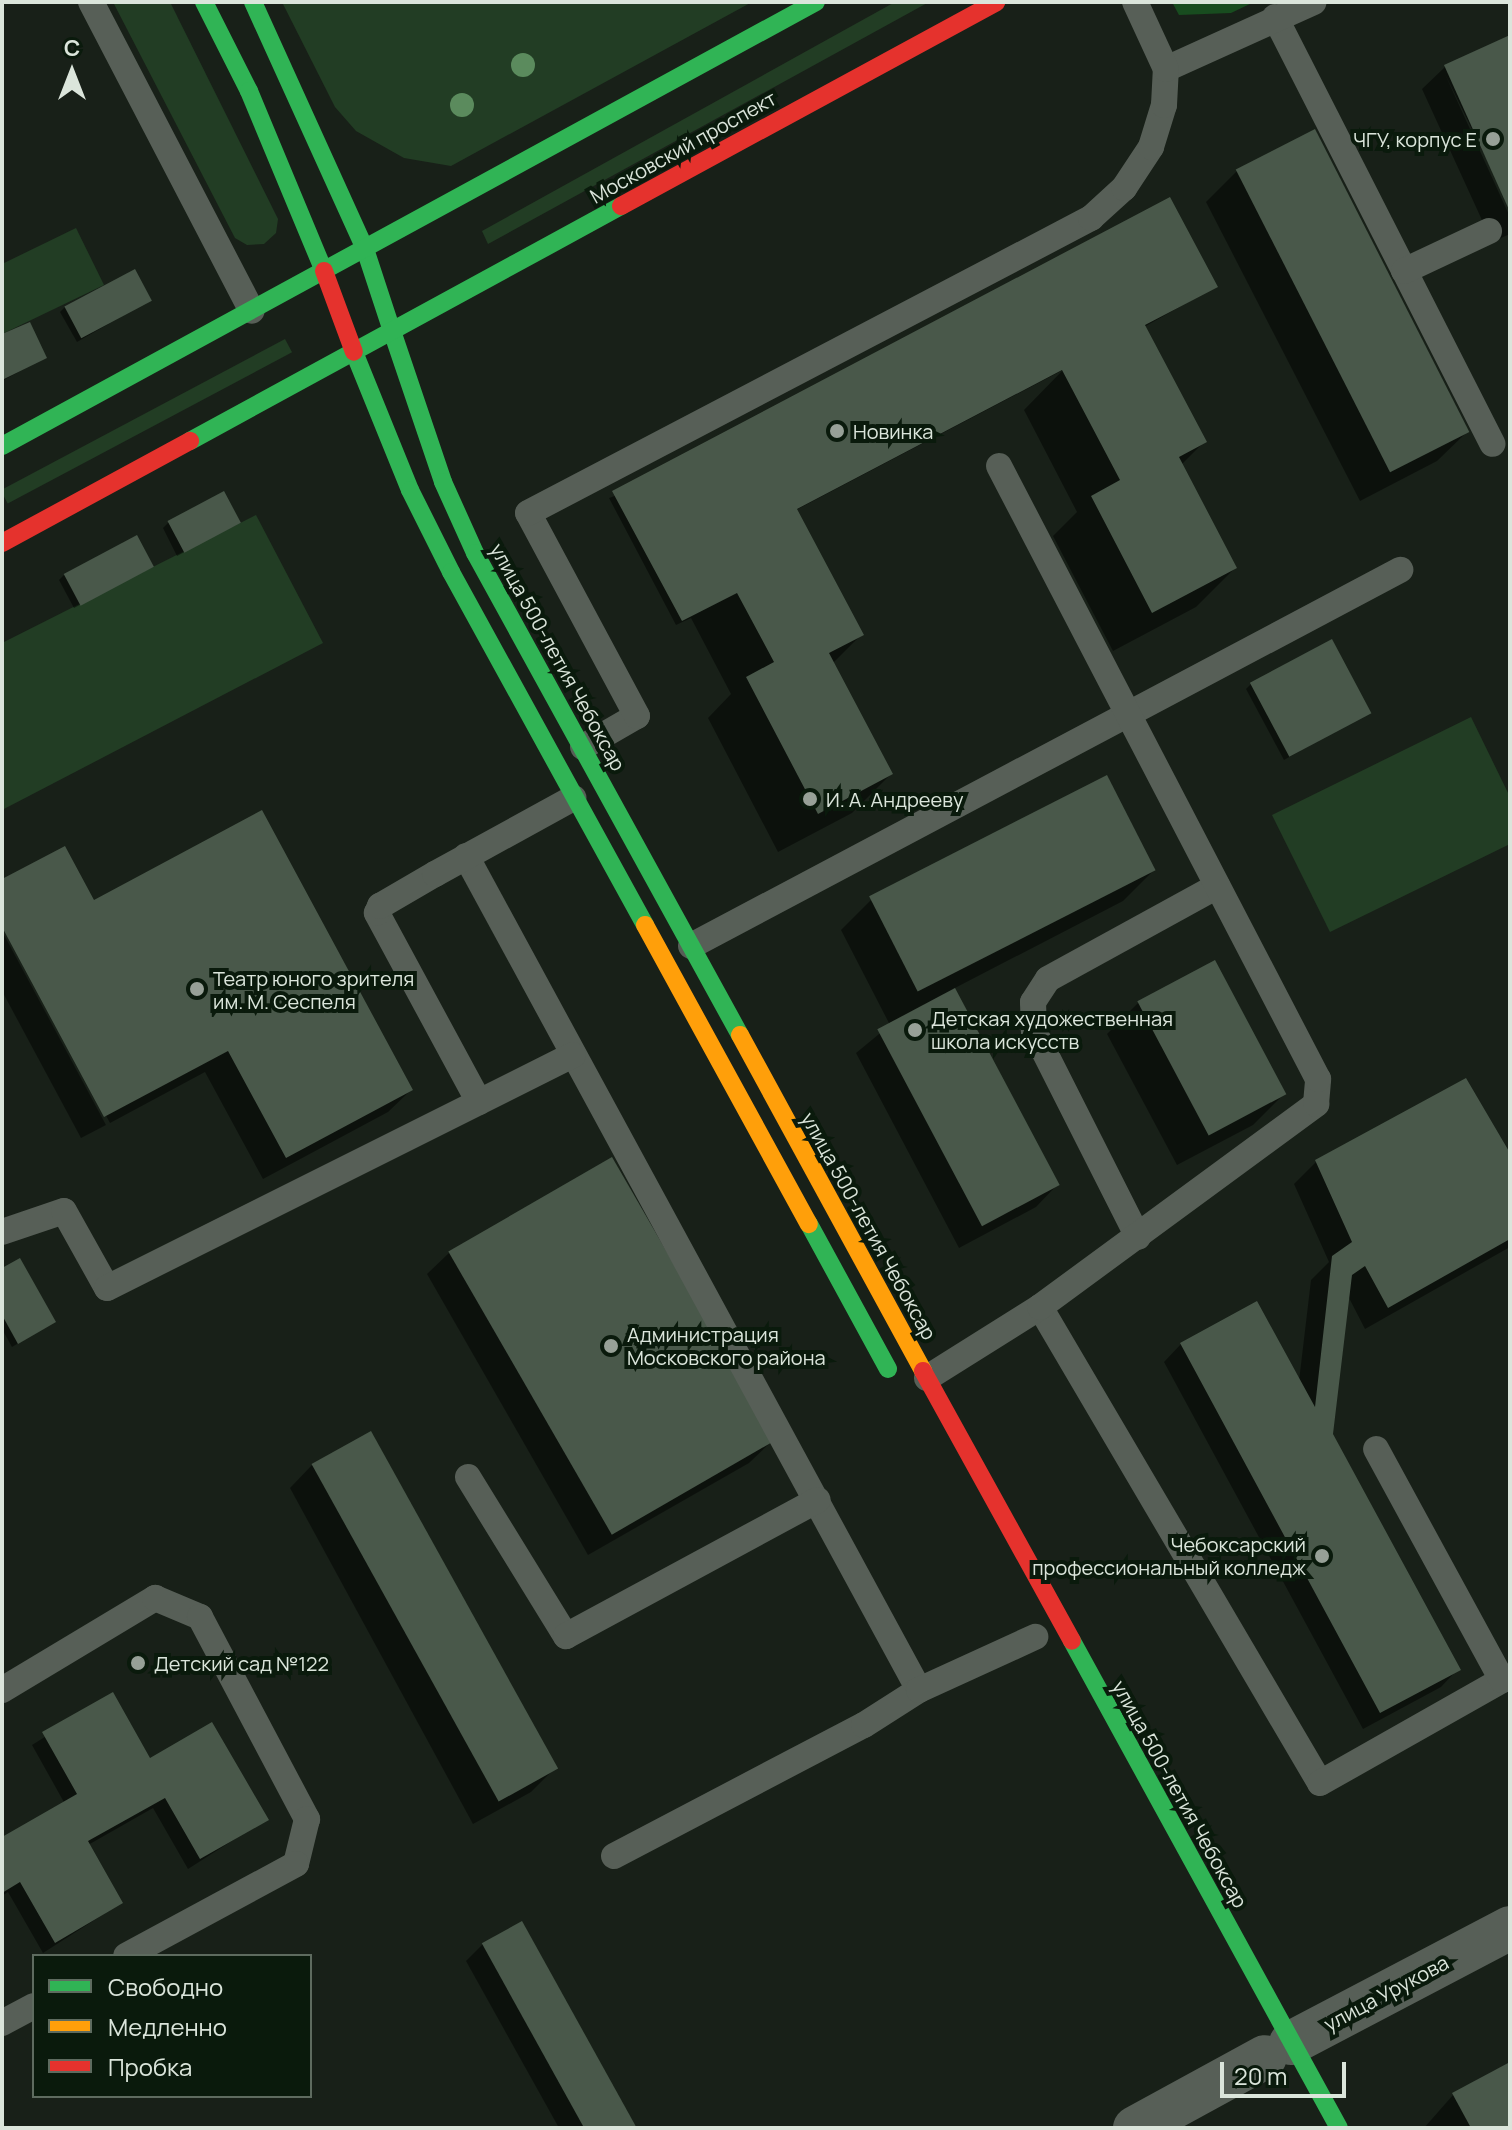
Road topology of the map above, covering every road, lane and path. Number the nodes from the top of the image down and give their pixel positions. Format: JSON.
{"nodes":[{"id":1,"x":91,"y":2,"type":"edge"},
{"id":2,"x":204,"y":2,"type":"edge"},
{"id":3,"x":253,"y":2,"type":"edge"},
{"id":4,"x":816,"y":2,"type":"edge"},
{"id":5,"x":996,"y":2,"type":"edge"},
{"id":6,"x":1135,"y":2,"type":"edge"},
{"id":7,"x":1314,"y":2,"type":"edge"},
{"id":8,"x":1275,"y":17,"type":"junction"},
{"id":9,"x":1166,"y":69,"type":"junction"},
{"id":10,"x":1489,"y":231,"type":"dead end"},
{"id":11,"x":365,"y":249,"type":"junction"},
{"id":12,"x":324,"y":271,"type":"junction"},
{"id":13,"x":1404,"y":271,"type":"junction"},
{"id":14,"x":252,"y":311,"type":"junction"},
{"id":15,"x":392,"y":331,"type":"junction"},
{"id":16,"x":354,"y":352,"type":"junction"},
{"id":17,"x":1493,"y":444,"type":"dead end"},
{"id":18,"x":2,"y":446,"type":"edge"},
{"id":19,"x":999,"y":466,"type":"dead end"},
{"id":20,"x":2,"y":543,"type":"edge"},
{"id":21,"x":1400,"y":570,"type":"dead end"},
{"id":22,"x":1127,"y":713,"type":"junction"},
{"id":23,"x":583,"y":747,"type":"junction"},
{"id":24,"x":554,"y":762,"type":"junction"},
{"id":25,"x":603,"y":782,"type":"junction"},
{"id":26,"x":573,"y":798,"type":"junction"},
{"id":27,"x":466,"y":856,"type":"junction"},
{"id":28,"x":1217,"y":886,"type":"junction"},
{"id":29,"x":691,"y":946,"type":"junction"},
{"id":30,"x":662,"y":961,"type":"junction"},
{"id":31,"x":573,"y":1055,"type":"junction"},
{"id":32,"x":479,"y":1102,"type":"junction"},
{"id":33,"x":2,"y":1232,"type":"edge"},
{"id":34,"x":1138,"y":1237,"type":"junction"},
{"id":35,"x":1040,"y":1307,"type":"junction"},
{"id":36,"x":914,"y":1385,"type":"junction"},
{"id":37,"x":1376,"y":1449,"type":"dead end"},
{"id":38,"x":468,"y":1477,"type":"dead end"},
{"id":39,"x":818,"y":1500,"type":"junction"},
{"id":40,"x":1062,"y":1623,"type":"junction"},
{"id":41,"x":1035,"y":1638,"type":"joint"},
{"id":42,"x":2,"y":1690,"type":"edge"},
{"id":43,"x":919,"y":1690,"type":"junction"},
{"id":44,"x":614,"y":1856,"type":"dead end"},
{"id":45,"x":1510,"y":1928,"type":"edge"},
{"id":46,"x":130,"y":1954,"type":"edge"},
{"id":47,"x":32,"y":2007,"type":"edge"},
{"id":48,"x":2,"y":2023,"type":"edge"},
{"id":49,"x":1273,"y":2056,"type":"junction"},
{"id":50,"x":1135,"y":2128,"type":"edge"},
{"id":51,"x":1339,"y":2128,"type":"edge"}],
"edges":[{"from":1,"to":14,"type":"lane"},
{"from":2,"to":12,"type":"street"},
{"from":3,"to":11,"type":"street"},
{"from":4,"to":11,"type":"street"},
{"from":5,"to":15,"type":"street","name":"Московский проспект"},
{"from":6,"to":9,"type":"lane"},
{"from":7,"to":8,"type":"lane"},
{"from":8,"to":9,"type":"lane"},
{"from":8,"to":13,"type":"lane"},
{"from":9,"to":23,"type":"lane"},
{"from":10,"to":13,"type":"lane"},
{"from":11,"to":12,"type":"street"},
{"from":11,"to":15,"type":"street","name":"улица 500-летия Чебоксар"},
{"from":12,"to":14,"type":"street"},
{"from":12,"to":16,"type":"street","name":"улица 500-летия Чебоксар"},
{"from":13,"to":17,"type":"lane"},
{"from":14,"to":18,"type":"street"},
{"from":15,"to":16,"type":"street","name":"Московский проспект"},
{"from":15,"to":23,"type":"street","name":"улица 500-летия Чебоксар"},
{"from":16,"to":20,"type":"street"},
{"from":16,"to":24,"type":"street","name":"улица 500-летия Чебоксар"},
{"from":19,"to":22,"type":"lane"},
{"from":21,"to":22,"type":"lane"},
{"from":22,"to":28,"type":"lane"},
{"from":22,"to":29,"type":"lane"},
{"from":23,"to":24,"type":"street"},
{"from":23,"to":25,"type":"street","name":"улица 500-летия Чебоксар"},
{"from":24,"to":26,"type":"street","name":"улица 500-летия Чебоксар"},
{"from":25,"to":26,"type":"street"},
{"from":25,"to":29,"type":"street","name":"улица 500-летия Чебоксар"},
{"from":26,"to":27,"type":"lane"},
{"from":26,"to":30,"type":"street","name":"улица 500-летия Чебоксар"},
{"from":27,"to":31,"type":"lane"},
{"from":27,"to":32,"type":"lane"},
{"from":28,"to":34,"type":"lane"},
{"from":28,"to":34,"type":"lane"},
{"from":29,"to":30,"type":"street"},
{"from":29,"to":36,"type":"street","name":"улица 500-летия Чебоксар"},
{"from":30,"to":36,"type":"street","name":"улица 500-летия Чебоксар"},
{"from":31,"to":32,"type":"lane"},
{"from":31,"to":39,"type":"lane"},
{"from":32,"to":33,"type":"lane"},
{"from":34,"to":35,"type":"lane"},
{"from":35,"to":36,"type":"lane"},
{"from":35,"to":37,"type":"lane"},
{"from":36,"to":40,"type":"street","name":"улица 500-летия Чебоксар"},
{"from":38,"to":39,"type":"lane"},
{"from":39,"to":43,"type":"lane"},
{"from":40,"to":41,"type":"street"},
{"from":40,"to":49,"type":"street","name":"улица 500-летия Чебоксар"},
{"from":41,"to":43,"type":"lane"},
{"from":42,"to":46,"type":"lane"},
{"from":43,"to":44,"type":"lane"},
{"from":45,"to":49,"type":"street","name":"улица Урукова"},
{"from":47,"to":48,"type":"lane"},
{"from":49,"to":50,"type":"street","name":"улица Урукова"},
{"from":49,"to":51,"type":"street","name":"улица 500-летия Чебоксар"}]}
